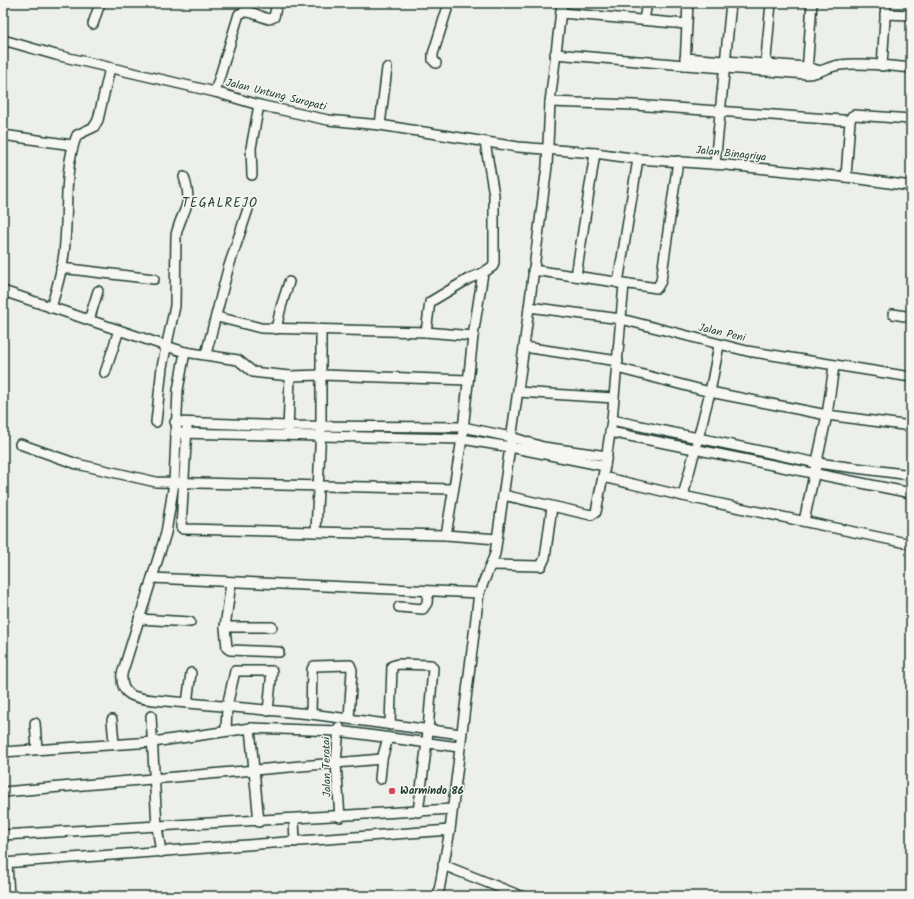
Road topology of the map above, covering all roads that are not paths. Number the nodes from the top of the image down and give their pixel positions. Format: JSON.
{"nodes":[{"id":1,"x":100,"y":3,"type":"edge"},
{"id":2,"x":277,"y":3,"type":"edge"},
{"id":3,"x":449,"y":3,"type":"edge"},
{"id":4,"x":562,"y":3,"type":"edge"},
{"id":5,"x":647,"y":3,"type":"edge"},
{"id":6,"x":688,"y":3,"type":"edge"},
{"id":7,"x":731,"y":3,"type":"edge"},
{"id":8,"x":771,"y":3,"type":"edge"},
{"id":9,"x":812,"y":3,"type":"edge"},
{"id":10,"x":886,"y":3,"type":"edge"},
{"id":11,"x":561,"y":13,"type":"junction"},
{"id":12,"x":885,"y":14,"type":"junction"},
{"id":13,"x":911,"y":15,"type":"edge"},
{"id":14,"x":644,"y":20,"type":"junction"},
{"id":15,"x":93,"y":24,"type":"dead end"},
{"id":16,"x":686,"y":24,"type":"junction"},
{"id":17,"x":3,"y":40,"type":"edge"},
{"id":18,"x":555,"y":54,"type":"junction"},
{"id":19,"x":685,"y":62,"type":"junction"},
{"id":20,"x":436,"y":63,"type":"dead end"},
{"id":21,"x":726,"y":64,"type":"junction"},
{"id":22,"x":882,"y":66,"type":"junction"},
{"id":23,"x":765,"y":67,"type":"junction"},
{"id":24,"x":110,"y":68,"type":"junction"},
{"id":25,"x":387,"y":68,"type":"dead end"},
{"id":26,"x":911,"y":68,"type":"edge"},
{"id":27,"x":807,"y":70,"type":"junction"},
{"id":28,"x":215,"y":92,"type":"junction"},
{"id":29,"x":550,"y":102,"type":"junction"},
{"id":30,"x":259,"y":105,"type":"junction"},
{"id":31,"x":720,"y":111,"type":"junction"},
{"id":32,"x":911,"y":119,"type":"edge"},
{"id":33,"x":850,"y":120,"type":"junction"},
{"id":34,"x":380,"y":125,"type":"junction"},
{"id":35,"x":3,"y":135,"type":"edge"},
{"id":36,"x":485,"y":142,"type":"junction"},
{"id":37,"x":72,"y":145,"type":"junction"},
{"id":38,"x":548,"y":149,"type":"junction"},
{"id":39,"x":595,"y":153,"type":"junction"},
{"id":40,"x":638,"y":159,"type":"junction"},
{"id":41,"x":678,"y":161,"type":"junction"},
{"id":42,"x":716,"y":164,"type":"junction"},
{"id":43,"x":252,"y":175,"type":"dead end"},
{"id":44,"x":184,"y":177,"type":"dead end"},
{"id":45,"x":846,"y":177,"type":"junction"},
{"id":46,"x":911,"y":186,"type":"edge"},
{"id":47,"x":248,"y":208,"type":"dead end"},
{"id":48,"x":61,"y":268,"type":"junction"},
{"id":49,"x":533,"y":270,"type":"junction"},
{"id":50,"x":483,"y":273,"type":"junction"},
{"id":51,"x":576,"y":276,"type":"junction"},
{"id":52,"x":154,"y":279,"type":"dead end"},
{"id":53,"x":289,"y":282,"type":"dead end"},
{"id":54,"x":621,"y":283,"type":"junction"},
{"id":55,"x":3,"y":291,"type":"edge"},
{"id":56,"x":98,"y":291,"type":"dead end"},
{"id":57,"x":529,"y":307,"type":"junction"},
{"id":58,"x":51,"y":308,"type":"junction"},
{"id":59,"x":893,"y":314,"type":"dead end"},
{"id":60,"x":217,"y":317,"type":"junction"},
{"id":61,"x":911,"y":317,"type":"edge"},
{"id":62,"x":621,"y":319,"type":"junction"},
{"id":63,"x":90,"y":320,"type":"junction"},
{"id":64,"x":276,"y":329,"type":"junction"},
{"id":65,"x":119,"y":330,"type":"junction"},
{"id":66,"x":321,"y":330,"type":"junction"},
{"id":67,"x":426,"y":332,"type":"junction"},
{"id":68,"x":473,"y":336,"type":"junction"},
{"id":69,"x":720,"y":345,"type":"junction"},
{"id":70,"x":168,"y":347,"type":"junction"},
{"id":71,"x":524,"y":347,"type":"junction"},
{"id":72,"x":183,"y":351,"type":"junction"},
{"id":73,"x":206,"y":354,"type":"junction"},
{"id":74,"x":618,"y":365,"type":"junction"},
{"id":75,"x":834,"y":366,"type":"junction"},
{"id":76,"x":105,"y":373,"type":"dead end"},
{"id":77,"x":322,"y":375,"type":"junction"},
{"id":78,"x":290,"y":376,"type":"junction"},
{"id":79,"x":911,"y":377,"type":"edge"},
{"id":80,"x":468,"y":380,"type":"junction"},
{"id":81,"x":518,"y":392,"type":"junction"},
{"id":82,"x":710,"y":392,"type":"junction"},
{"id":83,"x":614,"y":398,"type":"junction"},
{"id":84,"x":827,"y":415,"type":"junction"},
{"id":85,"x":612,"y":420,"type":"junction"},
{"id":86,"x":156,"y":422,"type":"dead end"},
{"id":87,"x":175,"y":422,"type":"junction"},
{"id":88,"x":187,"y":422,"type":"junction"},
{"id":89,"x":288,"y":426,"type":"junction"},
{"id":90,"x":321,"y":426,"type":"junction"},
{"id":91,"x":911,"y":426,"type":"edge"},
{"id":92,"x":463,"y":428,"type":"junction"},
{"id":93,"x":175,"y":432,"type":"junction"},
{"id":94,"x":610,"y":432,"type":"junction"},
{"id":95,"x":187,"y":433,"type":"junction"},
{"id":96,"x":288,"y":436,"type":"junction"},
{"id":97,"x":320,"y":436,"type":"junction"},
{"id":98,"x":462,"y":439,"type":"junction"},
{"id":99,"x":698,"y":440,"type":"junction"},
{"id":100,"x":510,"y":442,"type":"junction"},
{"id":101,"x":20,"y":444,"type":"dead end"},
{"id":102,"x":542,"y":450,"type":"junction"},
{"id":103,"x":695,"y":450,"type":"junction"},
{"id":104,"x":606,"y":456,"type":"junction"},
{"id":105,"x":817,"y":463,"type":"junction"},
{"id":106,"x":605,"y":466,"type":"junction"},
{"id":107,"x":815,"y":474,"type":"junction"},
{"id":108,"x":911,"y":475,"type":"edge"},
{"id":109,"x":603,"y":477,"type":"junction"},
{"id":110,"x":172,"y":483,"type":"junction"},
{"id":111,"x":184,"y":484,"type":"junction"},
{"id":112,"x":317,"y":486,"type":"junction"},
{"id":113,"x":453,"y":489,"type":"junction"},
{"id":114,"x":911,"y":493,"type":"edge"},
{"id":115,"x":503,"y":495,"type":"junction"},
{"id":116,"x":683,"y":496,"type":"junction"},
{"id":117,"x":552,"y":507,"type":"junction"},
{"id":118,"x":804,"y":521,"type":"junction"},
{"id":119,"x":316,"y":532,"type":"junction"},
{"id":120,"x":446,"y":535,"type":"junction"},
{"id":121,"x":497,"y":539,"type":"junction"},
{"id":122,"x":911,"y":544,"type":"edge"},
{"id":123,"x":491,"y":565,"type":"junction"},
{"id":124,"x":152,"y":578,"type":"junction"},
{"id":125,"x":231,"y":583,"type":"junction"},
{"id":126,"x":428,"y":592,"type":"junction"},
{"id":127,"x":479,"y":593,"type":"junction"},
{"id":128,"x":399,"y":607,"type":"dead end"},
{"id":129,"x":139,"y":619,"type":"junction"},
{"id":130,"x":190,"y":622,"type":"dead end"},
{"id":131,"x":225,"y":627,"type":"junction"},
{"id":132,"x":272,"y":627,"type":"dead end"},
{"id":133,"x":279,"y":652,"type":"dead end"},
{"id":134,"x":191,"y":673,"type":"dead end"},
{"id":135,"x":187,"y":703,"type":"junction"},
{"id":136,"x":227,"y":710,"type":"junction"},
{"id":137,"x":268,"y":711,"type":"junction"},
{"id":138,"x":311,"y":714,"type":"junction"},
{"id":139,"x":151,"y":716,"type":"dead end"},
{"id":140,"x":112,"y":720,"type":"dead end"},
{"id":141,"x":35,"y":723,"type":"dead end"},
{"id":142,"x":341,"y":723,"type":"junction"},
{"id":143,"x":390,"y":725,"type":"junction"},
{"id":144,"x":250,"y":728,"type":"junction"},
{"id":145,"x":428,"y":730,"type":"junction"},
{"id":146,"x":226,"y":731,"type":"junction"},
{"id":147,"x":461,"y":734,"type":"junction"},
{"id":148,"x":388,"y":738,"type":"junction"},
{"id":149,"x":153,"y":742,"type":"junction"},
{"id":150,"x":427,"y":742,"type":"junction"},
{"id":151,"x":114,"y":744,"type":"junction"},
{"id":152,"x":460,"y":747,"type":"junction"},
{"id":153,"x":37,"y":749,"type":"junction"},
{"id":154,"x":3,"y":752,"type":"edge"},
{"id":155,"x":382,"y":759,"type":"junction"},
{"id":156,"x":336,"y":763,"type":"junction"},
{"id":157,"x":253,"y":771,"type":"junction"},
{"id":158,"x":380,"y":779,"type":"dead end"},
{"id":159,"x":154,"y":780,"type":"junction"},
{"id":160,"x":3,"y":792,"type":"edge"},
{"id":161,"x":452,"y":810,"type":"junction"},
{"id":162,"x":418,"y":812,"type":"junction"},
{"id":163,"x":340,"y":817,"type":"junction"},
{"id":164,"x":294,"y":820,"type":"junction"},
{"id":165,"x":258,"y":822,"type":"junction"},
{"id":166,"x":156,"y":827,"type":"junction"},
{"id":167,"x":450,"y":830,"type":"junction"},
{"id":168,"x":3,"y":835,"type":"edge"},
{"id":169,"x":295,"y":842,"type":"junction"},
{"id":170,"x":161,"y":852,"type":"junction"},
{"id":171,"x":5,"y":863,"type":"edge"},
{"id":172,"x":443,"y":865,"type":"junction"},
{"id":173,"x":9,"y":896,"type":"edge"},
{"id":174,"x":438,"y":896,"type":"edge"},
{"id":175,"x":521,"y":896,"type":"edge"}],
"edges":[{"from":1,"to":15,"type":"street"},
{"from":2,"to":28,"type":"street"},
{"from":3,"to":20,"type":"street"},
{"from":4,"to":11,"type":"street"},
{"from":5,"to":14,"type":"street"},
{"from":6,"to":16,"type":"street"},
{"from":7,"to":21,"type":"street"},
{"from":8,"to":23,"type":"street"},
{"from":9,"to":27,"type":"street"},
{"from":10,"to":12,"type":"street"},
{"from":11,"to":14,"type":"street"},
{"from":11,"to":18,"type":"street"},
{"from":12,"to":13,"type":"street"},
{"from":12,"to":22,"type":"street"},
{"from":14,"to":16,"type":"street"},
{"from":16,"to":19,"type":"street"},
{"from":17,"to":24,"type":"street","name":"Jalan Untung Suropati"},
{"from":18,"to":19,"type":"street"},
{"from":18,"to":29,"type":"street"},
{"from":19,"to":21,"type":"street"},
{"from":21,"to":23,"type":"street"},
{"from":21,"to":31,"type":"street"},
{"from":22,"to":26,"type":"street"},
{"from":22,"to":27,"type":"street"},
{"from":23,"to":27,"type":"street"},
{"from":24,"to":28,"type":"street","name":"Jalan Untung Suropati"},
{"from":24,"to":37,"type":"street"},
{"from":25,"to":34,"type":"street"},
{"from":28,"to":30,"type":"street","name":"Jalan Untung Suropati"},
{"from":29,"to":31,"type":"street"},
{"from":29,"to":38,"type":"street"},
{"from":30,"to":34,"type":"street","name":"Jalan Untung Suropati"},
{"from":30,"to":43,"type":"street"},
{"from":31,"to":33,"type":"street"},
{"from":31,"to":42,"type":"street"},
{"from":32,"to":33,"type":"street"},
{"from":33,"to":45,"type":"street"},
{"from":34,"to":36,"type":"street","name":"Jalan Untung Suropati"},
{"from":35,"to":37,"type":"street"},
{"from":36,"to":38,"type":"street","name":"Jalan Untung Suropati"},
{"from":36,"to":50,"type":"street"},
{"from":37,"to":48,"type":"street"},
{"from":38,"to":39,"type":"street","name":"Jalan Binagriya"},
{"from":38,"to":49,"type":"street"},
{"from":39,"to":40,"type":"street","name":"Jalan Binagriya"},
{"from":39,"to":51,"type":"street"},
{"from":40,"to":41,"type":"street","name":"Jalan Binagriya"},
{"from":40,"to":54,"type":"street"},
{"from":41,"to":42,"type":"street","name":"Jalan Binagriya"},
{"from":41,"to":54,"type":"street"},
{"from":42,"to":45,"type":"street","name":"Jalan Binagriya"},
{"from":44,"to":70,"type":"street"},
{"from":45,"to":46,"type":"street","name":"Jalan Binagriya"},
{"from":47,"to":60,"type":"street"},
{"from":48,"to":52,"type":"street"},
{"from":48,"to":58,"type":"street"},
{"from":49,"to":51,"type":"street"},
{"from":49,"to":57,"type":"street"},
{"from":50,"to":67,"type":"street"},
{"from":50,"to":68,"type":"street"},
{"from":51,"to":54,"type":"street"},
{"from":53,"to":64,"type":"street"},
{"from":54,"to":62,"type":"street"},
{"from":55,"to":58,"type":"street"},
{"from":56,"to":63,"type":"street"},
{"from":57,"to":62,"type":"street","name":"Jalan Peni"},
{"from":57,"to":71,"type":"street"},
{"from":58,"to":63,"type":"street"},
{"from":59,"to":61,"type":"street"},
{"from":60,"to":64,"type":"street"},
{"from":60,"to":73,"type":"street"},
{"from":62,"to":69,"type":"street","name":"Jalan Peni"},
{"from":62,"to":74,"type":"street"},
{"from":63,"to":65,"type":"street"},
{"from":64,"to":66,"type":"street"},
{"from":65,"to":70,"type":"street"},
{"from":65,"to":76,"type":"street"},
{"from":66,"to":67,"type":"street"},
{"from":66,"to":77,"type":"street"},
{"from":67,"to":68,"type":"street"},
{"from":68,"to":80,"type":"street"},
{"from":69,"to":75,"type":"street","name":"Jalan Peni"},
{"from":69,"to":82,"type":"street"},
{"from":70,"to":72,"type":"street"},
{"from":70,"to":86,"type":"street"},
{"from":71,"to":74,"type":"street"},
{"from":71,"to":81,"type":"street"},
{"from":72,"to":73,"type":"street"},
{"from":72,"to":87,"type":"street"},
{"from":73,"to":78,"type":"street"},
{"from":74,"to":82,"type":"street"},
{"from":74,"to":83,"type":"street"},
{"from":75,"to":79,"type":"street","name":"Jalan Peni"},
{"from":75,"to":84,"type":"street"},
{"from":77,"to":78,"type":"street"},
{"from":77,"to":80,"type":"street"},
{"from":77,"to":90,"type":"street"},
{"from":78,"to":89,"type":"street"},
{"from":80,"to":92,"type":"street"},
{"from":81,"to":83,"type":"street"},
{"from":81,"to":100,"type":"street"},
{"from":82,"to":84,"type":"street"},
{"from":82,"to":99,"type":"street"},
{"from":83,"to":85,"type":"street"},
{"from":84,"to":91,"type":"street"},
{"from":84,"to":105,"type":"street"},
{"from":85,"to":94,"type":"street"},
{"from":85,"to":99,"type":"street"},
{"from":87,"to":88,"type":"street"},
{"from":87,"to":93,"type":"street"},
{"from":88,"to":89,"type":"street"},
{"from":88,"to":95,"type":"street"},
{"from":89,"to":90,"type":"street"},
{"from":89,"to":96,"type":"street"},
{"from":90,"to":92,"type":"street"},
{"from":90,"to":97,"type":"street"},
{"from":92,"to":98,"type":"street"},
{"from":92,"to":100,"type":"street"},
{"from":93,"to":95,"type":"street"},
{"from":93,"to":110,"type":"street"},
{"from":94,"to":103,"type":"street"},
{"from":94,"to":104,"type":"street"},
{"from":95,"to":96,"type":"street"},
{"from":95,"to":111,"type":"street"},
{"from":96,"to":97,"type":"street"},
{"from":97,"to":98,"type":"street"},
{"from":97,"to":112,"type":"street"},
{"from":98,"to":100,"type":"street"},
{"from":98,"to":113,"type":"street"},
{"from":99,"to":103,"type":"street"},
{"from":99,"to":105,"type":"street"},
{"from":100,"to":102,"type":"street"},
{"from":100,"to":115,"type":"street"},
{"from":101,"to":110,"type":"street"},
{"from":102,"to":104,"type":"street"},
{"from":102,"to":106,"type":"street"},
{"from":103,"to":107,"type":"street"},
{"from":103,"to":116,"type":"street"},
{"from":104,"to":106,"type":"street"},
{"from":105,"to":107,"type":"street"},
{"from":105,"to":108,"type":"street"},
{"from":106,"to":109,"type":"street"},
{"from":107,"to":114,"type":"street"},
{"from":107,"to":118,"type":"street"},
{"from":109,"to":116,"type":"street"},
{"from":109,"to":117,"type":"street"},
{"from":110,"to":111,"type":"street"},
{"from":110,"to":124,"type":"street"},
{"from":111,"to":112,"type":"street"},
{"from":111,"to":119,"type":"street"},
{"from":112,"to":113,"type":"street"},
{"from":112,"to":119,"type":"street"},
{"from":113,"to":120,"type":"street"},
{"from":115,"to":117,"type":"street"},
{"from":115,"to":121,"type":"street"},
{"from":116,"to":118,"type":"street"},
{"from":117,"to":123,"type":"street"},
{"from":118,"to":122,"type":"street"},
{"from":119,"to":120,"type":"street"},
{"from":120,"to":121,"type":"street"},
{"from":121,"to":123,"type":"street"},
{"from":123,"to":127,"type":"street"},
{"from":124,"to":125,"type":"street"},
{"from":124,"to":129,"type":"street"},
{"from":125,"to":126,"type":"street"},
{"from":125,"to":131,"type":"street"},
{"from":126,"to":127,"type":"street"},
{"from":126,"to":128,"type":"street"},
{"from":127,"to":147,"type":"street"},
{"from":129,"to":130,"type":"street"},
{"from":129,"to":135,"type":"street"},
{"from":131,"to":132,"type":"street"},
{"from":131,"to":133,"type":"street"},
{"from":134,"to":135,"type":"street"},
{"from":135,"to":136,"type":"street"},
{"from":136,"to":137,"type":"street"},
{"from":136,"to":137,"type":"street"},
{"from":136,"to":146,"type":"street"},
{"from":137,"to":138,"type":"street"},
{"from":138,"to":142,"type":"street"},
{"from":138,"to":142,"type":"street","name":"Jalan Teratai"},
{"from":139,"to":149,"type":"street"},
{"from":140,"to":151,"type":"street"},
{"from":141,"to":153,"type":"street"},
{"from":142,"to":143,"type":"street"},
{"from":142,"to":144,"type":"street"},
{"from":142,"to":148,"type":"street"},
{"from":142,"to":156,"type":"street","name":"Jalan Teratai"},
{"from":143,"to":145,"type":"street"},
{"from":143,"to":145,"type":"street"},
{"from":144,"to":146,"type":"street"},
{"from":144,"to":157,"type":"street"},
{"from":145,"to":147,"type":"street"},
{"from":145,"to":150,"type":"street"},
{"from":146,"to":149,"type":"street"},
{"from":147,"to":152,"type":"street"},
{"from":148,"to":150,"type":"street"},
{"from":148,"to":155,"type":"street"},
{"from":149,"to":151,"type":"street"},
{"from":149,"to":159,"type":"street"},
{"from":150,"to":152,"type":"street"},
{"from":150,"to":162,"type":"street"},
{"from":151,"to":153,"type":"street"},
{"from":152,"to":161,"type":"street"},
{"from":153,"to":154,"type":"street"},
{"from":155,"to":156,"type":"street"},
{"from":155,"to":158,"type":"street"},
{"from":156,"to":157,"type":"street"},
{"from":156,"to":163,"type":"street","name":"Jalan Teratai"},
{"from":157,"to":159,"type":"street"},
{"from":157,"to":165,"type":"street"},
{"from":159,"to":160,"type":"street"},
{"from":159,"to":166,"type":"street"},
{"from":161,"to":162,"type":"street"},
{"from":161,"to":167,"type":"street"},
{"from":162,"to":163,"type":"street"},
{"from":163,"to":164,"type":"street"},
{"from":164,"to":165,"type":"street"},
{"from":164,"to":169,"type":"street"},
{"from":165,"to":166,"type":"street"},
{"from":166,"to":168,"type":"street"},
{"from":166,"to":170,"type":"street"},
{"from":167,"to":169,"type":"street"},
{"from":167,"to":172,"type":"street"},
{"from":169,"to":170,"type":"street"},
{"from":170,"to":171,"type":"street"},
{"from":171,"to":173,"type":"street"},
{"from":172,"to":174,"type":"street"},
{"from":172,"to":175,"type":"street"}]}
